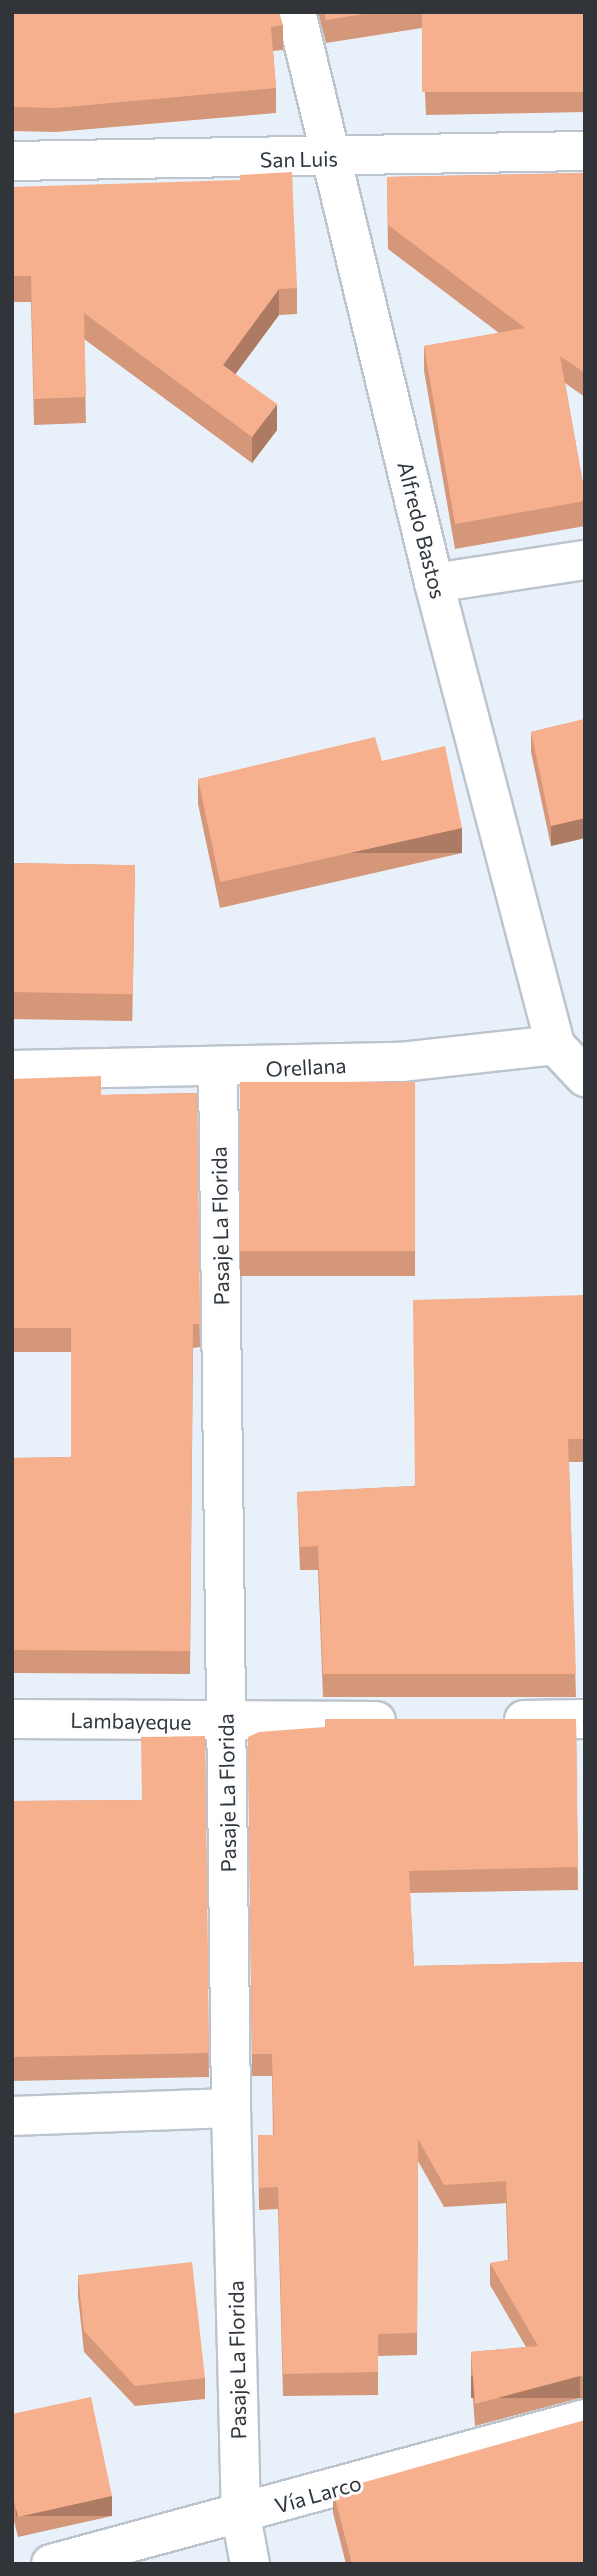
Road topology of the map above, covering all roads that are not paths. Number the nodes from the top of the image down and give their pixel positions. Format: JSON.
{"nodes":[{"id":1,"x":296,"y":12,"type":"edge"},
{"id":2,"x":585,"y":151,"type":"edge"},
{"id":3,"x":334,"y":159,"type":"junction"},
{"id":4,"x":12,"y":161,"type":"edge"},
{"id":5,"x":585,"y":560,"type":"edge"},
{"id":6,"x":434,"y":583,"type":"junction"},
{"id":7,"x":555,"y":1045,"type":"junction"},
{"id":8,"x":12,"y":1070,"type":"edge"},
{"id":9,"x":218,"y":1070,"type":"junction"},
{"id":10,"x":585,"y":1077,"type":"edge"},
{"id":11,"x":12,"y":1719,"type":"edge"},
{"id":12,"x":585,"y":1719,"type":"edge"},
{"id":13,"x":488,"y":1720,"type":"edge"},
{"id":14,"x":419,"y":1721,"type":"edge"},
{"id":15,"x":226,"y":1723,"type":"junction"},
{"id":16,"x":231,"y":2108,"type":"junction"},
{"id":17,"x":12,"y":2116,"type":"edge"},
{"id":18,"x":585,"y":2419,"type":"edge"},
{"id":19,"x":241,"y":2516,"type":"junction"},
{"id":20,"x":51,"y":2564,"type":"edge"},
{"id":21,"x":250,"y":2564,"type":"edge"}],
"edges":[{"from":1,"to":3,"type":"street","name":"Alfredo Bastos"},
{"from":2,"to":3,"type":"street","name":"San Luis"},
{"from":3,"to":4,"type":"street","name":"San Luis"},
{"from":3,"to":6,"type":"street","name":"Alfredo Bastos"},
{"from":5,"to":6,"type":"street"},
{"from":6,"to":7,"type":"street","name":"Alfredo Bastos"},
{"from":7,"to":9,"type":"street","name":"Orellana"},
{"from":7,"to":10,"type":"street"},
{"from":8,"to":9,"type":"street","name":"Orellana"},
{"from":9,"to":15,"type":"street","name":"Pasaje La Florida"},
{"from":11,"to":15,"type":"street","name":"Lambayeque"},
{"from":12,"to":13,"type":"street"},
{"from":14,"to":15,"type":"street","name":"Lambayeque"},
{"from":15,"to":16,"type":"street","name":"Pasaje La Florida"},
{"from":16,"to":17,"type":"street"},
{"from":16,"to":19,"type":"street","name":"Pasaje La Florida"},
{"from":18,"to":19,"type":"street","name":"Vía Larco"},
{"from":19,"to":20,"type":"street","name":"Vía Larco"},
{"from":19,"to":21,"type":"street","name":"Pasaje La Florida"}]}
